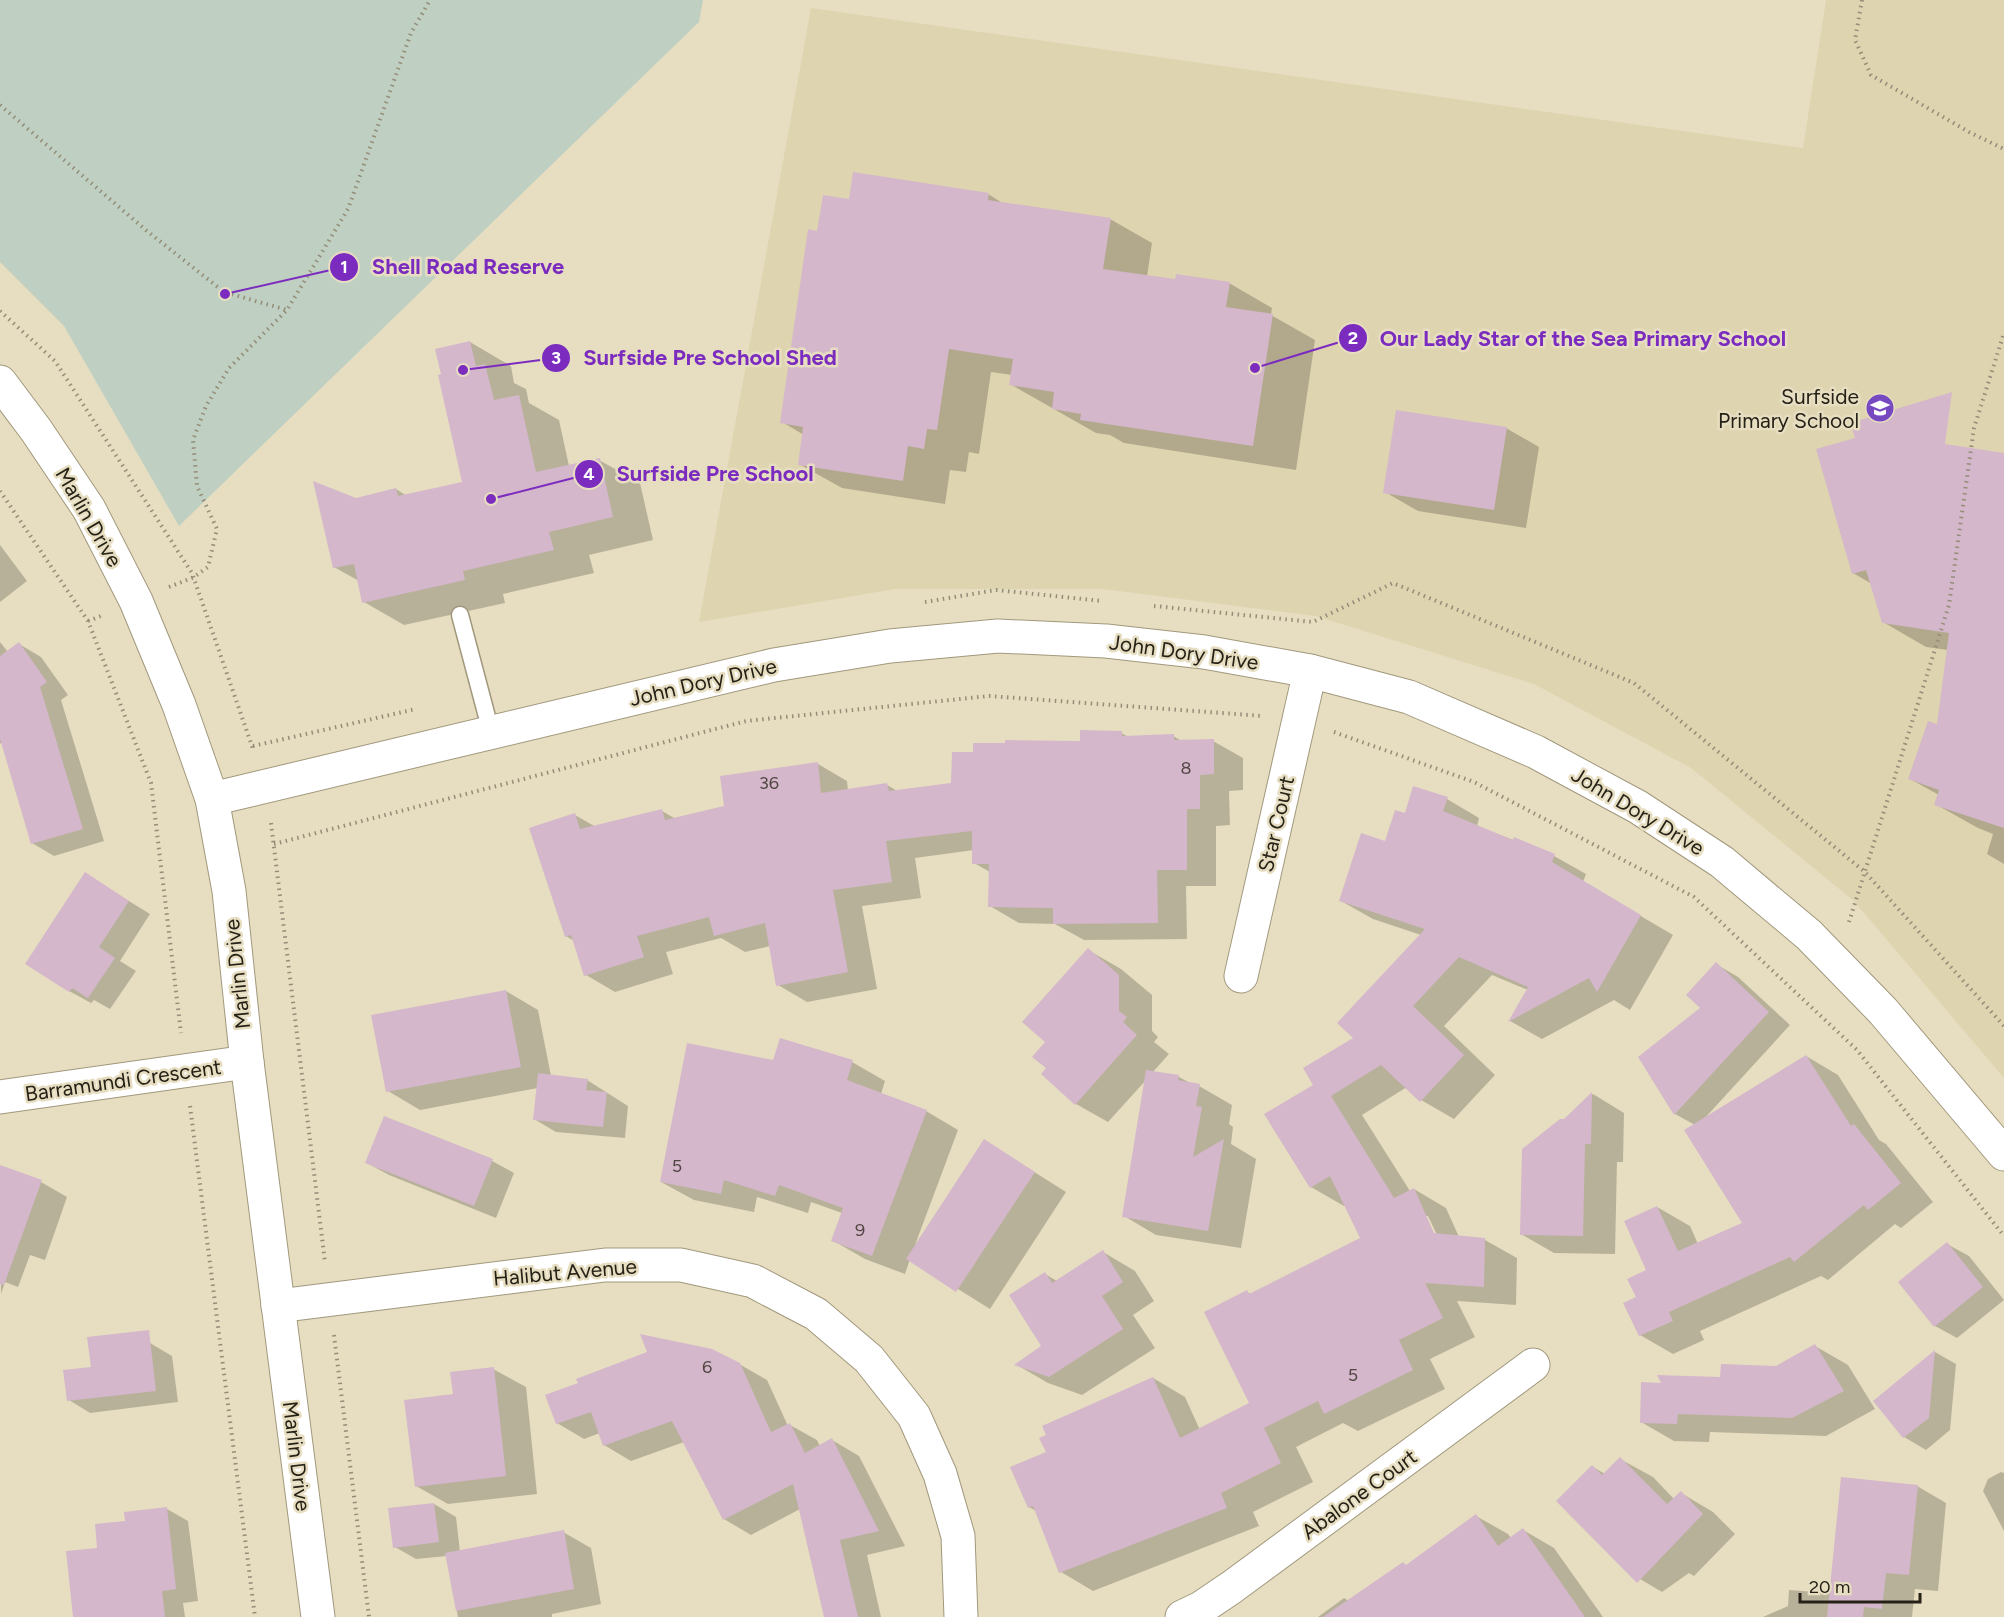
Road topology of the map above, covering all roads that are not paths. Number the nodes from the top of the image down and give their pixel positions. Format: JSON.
{"nodes":[{"id":1,"x":0,"y":382,"type":"edge"},
{"id":2,"x":460,"y":615,"type":"dead end"},
{"id":3,"x":1310,"y":671,"type":"junction"},
{"id":4,"x":491,"y":732,"type":"junction"},
{"id":5,"x":212,"y":799,"type":"junction"},
{"id":6,"x":1241,"y":976,"type":"dead end"},
{"id":7,"x":247,"y":1062,"type":"junction"},
{"id":8,"x":0,"y":1097,"type":"edge"},
{"id":9,"x":2004,"y":1154,"type":"edge"},
{"id":10,"x":278,"y":1306,"type":"junction"},
{"id":11,"x":1533,"y":1365,"type":"dead end"},
{"id":12,"x":318,"y":1617,"type":"edge"},
{"id":13,"x":961,"y":1617,"type":"edge"},
{"id":14,"x":1182,"y":1617,"type":"edge"}],
"edges":[{"from":1,"to":5,"type":"street","name":"Marlin Drive"},
{"from":2,"to":4,"type":"lane"},
{"from":3,"to":4,"type":"street","name":"John Dory Drive"},
{"from":3,"to":6,"type":"street","name":"Star Court"},
{"from":3,"to":9,"type":"street","name":"John Dory Drive"},
{"from":4,"to":5,"type":"street","name":"John Dory Drive"},
{"from":5,"to":7,"type":"street","name":"Marlin Drive"},
{"from":7,"to":8,"type":"street","name":"Barramundi Crescent"},
{"from":7,"to":10,"type":"street","name":"Marlin Drive"},
{"from":10,"to":12,"type":"street","name":"Marlin Drive"},
{"from":10,"to":13,"type":"street","name":"Halibut Avenue"},
{"from":11,"to":14,"type":"street","name":"Abalone Court"}]}
